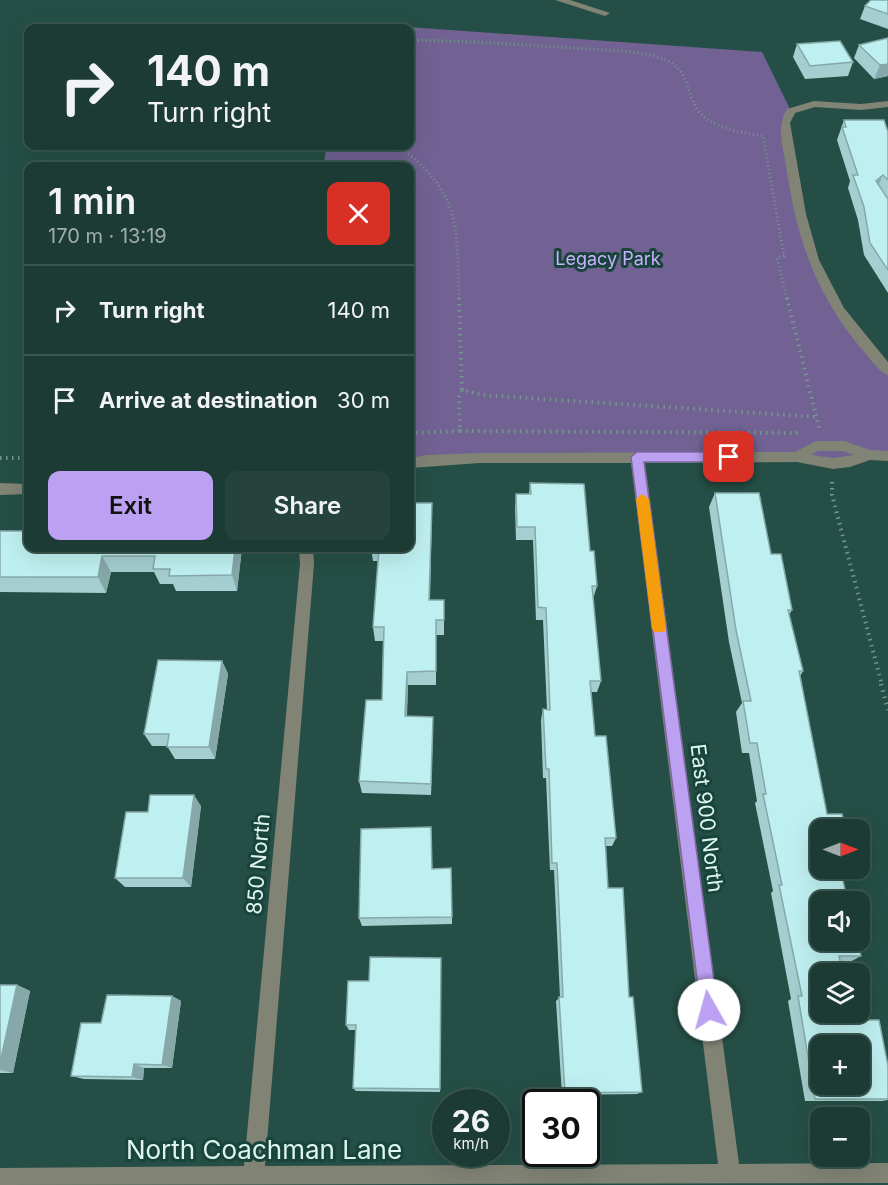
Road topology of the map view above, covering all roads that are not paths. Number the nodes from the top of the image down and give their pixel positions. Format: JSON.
{"nodes":[{"id":1,"x":560,"y":0,"type":"edge"},
{"id":2,"x":605,"y":13,"type":"dead end"},
{"id":3,"x":888,"y":104,"type":"edge"},
{"id":4,"x":888,"y":370,"type":"edge"},
{"id":5,"x":888,"y":456,"type":"edge"},
{"id":6,"x":637,"y":457,"type":"junction"},
{"id":7,"x":414,"y":462,"type":"edge"},
{"id":8,"x":0,"y":489,"type":"edge"},
{"id":9,"x":24,"y":489,"type":"edge"},
{"id":10,"x":306,"y":552,"type":"edge"},
{"id":11,"x":888,"y":1173,"type":"edge"},
{"id":12,"x":0,"y":1178,"type":"edge"},
{"id":13,"x":731,"y":1180,"type":"edge"},
{"id":14,"x":253,"y":1181,"type":"edge"}],
"edges":[{"from":1,"to":2,"type":"street"},
{"from":3,"to":4,"type":"street"},
{"from":5,"to":6,"type":"street"},
{"from":6,"to":7,"type":"street"},
{"from":6,"to":13,"type":"street","name":"East 900 North"},
{"from":8,"to":9,"type":"street"},
{"from":10,"to":14,"type":"street","name":"850 North"},
{"from":11,"to":13,"type":"street","name":"North Coachman Lane"},
{"from":12,"to":14,"type":"street","name":"North Coachman Lane"},
{"from":13,"to":14,"type":"street","name":"North Coachman Lane"}]}
